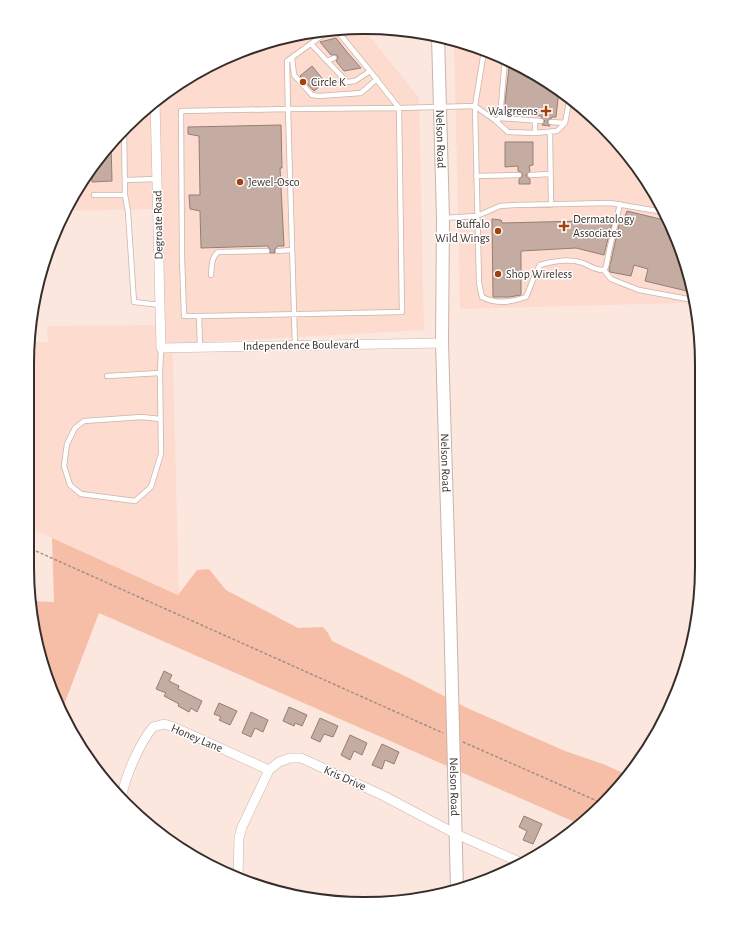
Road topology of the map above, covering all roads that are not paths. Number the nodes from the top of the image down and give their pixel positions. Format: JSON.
{"nodes":[{"id":1,"x":341,"y":35,"type":"edge"},
{"id":2,"x":320,"y":37,"type":"edge"},
{"id":3,"x":438,"y":42,"type":"edge"},
{"id":4,"x":311,"y":44,"type":"junction"},
{"id":5,"x":353,"y":50,"type":"junction"},
{"id":6,"x":347,"y":52,"type":"dead end"},
{"id":7,"x":483,"y":56,"type":"edge"},
{"id":8,"x":292,"y":58,"type":"junction"},
{"id":9,"x":334,"y":58,"type":"dead end"},
{"id":10,"x":327,"y":61,"type":"junction"},
{"id":11,"x":504,"y":65,"type":"edge"},
{"id":12,"x":370,"y":71,"type":"junction"},
{"id":13,"x":377,"y":79,"type":"junction"},
{"id":14,"x":569,"y":104,"type":"edge"},
{"id":15,"x":475,"y":106,"type":"junction"},
{"id":16,"x":439,"y":107,"type":"junction"},
{"id":17,"x":399,"y":108,"type":"junction"},
{"id":18,"x":155,"y":109,"type":"edge"},
{"id":19,"x":288,"y":109,"type":"junction"},
{"id":20,"x":498,"y":119,"type":"junction"},
{"id":21,"x":535,"y":121,"type":"junction"},
{"id":22,"x":541,"y":121,"type":"dead end"},
{"id":23,"x":551,"y":122,"type":"dead end"},
{"id":24,"x":565,"y":123,"type":"junction"},
{"id":25,"x":550,"y":132,"type":"junction"},
{"id":26,"x":535,"y":133,"type":"junction"},
{"id":27,"x":124,"y":138,"type":"edge"},
{"id":28,"x":550,"y":174,"type":"junction"},
{"id":29,"x":519,"y":175,"type":"dead end"},
{"id":30,"x":530,"y":175,"type":"dead end"},
{"id":31,"x":476,"y":176,"type":"junction"},
{"id":32,"x":157,"y":179,"type":"junction"},
{"id":33,"x":125,"y":180,"type":"junction"},
{"id":34,"x":125,"y":195,"type":"junction"},
{"id":35,"x":94,"y":196,"type":"dead end"},
{"id":36,"x":620,"y":204,"type":"junction"},
{"id":37,"x":551,"y":205,"type":"junction"},
{"id":38,"x":657,"y":211,"type":"edge"},
{"id":39,"x":477,"y":216,"type":"junction"},
{"id":40,"x":443,"y":218,"type":"junction"},
{"id":41,"x":278,"y":250,"type":"dead end"},
{"id":42,"x":292,"y":250,"type":"junction"},
{"id":43,"x":267,"y":251,"type":"dead end"},
{"id":44,"x":604,"y":270,"type":"junction"},
{"id":45,"x":211,"y":275,"type":"dead end"},
{"id":46,"x":689,"y":299,"type":"edge"},
{"id":47,"x":160,"y":306,"type":"junction"},
{"id":48,"x":294,"y":315,"type":"junction"},
{"id":49,"x":199,"y":316,"type":"junction"},
{"id":50,"x":442,"y":343,"type":"junction"},
{"id":51,"x":295,"y":346,"type":"junction"},
{"id":52,"x":200,"y":347,"type":"junction"},
{"id":53,"x":161,"y":348,"type":"junction"},
{"id":54,"x":160,"y":373,"type":"junction"},
{"id":55,"x":107,"y":376,"type":"dead end"},
{"id":56,"x":160,"y":419,"type":"junction"},
{"id":57,"x":269,"y":770,"type":"junction"},
{"id":58,"x":123,"y":791,"type":"edge"},
{"id":59,"x":456,"y":834,"type":"junction"},
{"id":60,"x":516,"y":860,"type":"edge"},
{"id":61,"x":238,"y":872,"type":"edge"},
{"id":62,"x":457,"y":884,"type":"edge"}],
"edges":[{"from":1,"to":5,"type":"lane"},
{"from":2,"to":4,"type":"lane"},
{"from":3,"to":16,"type":"street","name":"Nelson Road"},
{"from":4,"to":8,"type":"lane"},
{"from":4,"to":10,"type":"lane"},
{"from":5,"to":6,"type":"lane"},
{"from":5,"to":12,"type":"lane"},
{"from":7,"to":15,"type":"lane"},
{"from":8,"to":13,"type":"lane"},
{"from":8,"to":19,"type":"lane"},
{"from":9,"to":10,"type":"lane"},
{"from":10,"to":12,"type":"lane"},
{"from":11,"to":20,"type":"lane"},
{"from":12,"to":13,"type":"lane"},
{"from":13,"to":17,"type":"lane"},
{"from":14,"to":24,"type":"lane"},
{"from":15,"to":16,"type":"lane"},
{"from":15,"to":20,"type":"lane"},
{"from":15,"to":31,"type":"lane"},
{"from":16,"to":17,"type":"lane"},
{"from":16,"to":40,"type":"street","name":"Nelson Road"},
{"from":17,"to":19,"type":"lane"},
{"from":17,"to":48,"type":"lane"},
{"from":18,"to":32,"type":"street","name":"Degroate Road"},
{"from":19,"to":42,"type":"lane"},
{"from":19,"to":49,"type":"lane"},
{"from":20,"to":21,"type":"lane"},
{"from":20,"to":26,"type":"lane"},
{"from":21,"to":22,"type":"lane"},
{"from":21,"to":26,"type":"lane"},
{"from":23,"to":24,"type":"lane"},
{"from":24,"to":25,"type":"lane"},
{"from":25,"to":26,"type":"lane"},
{"from":25,"to":28,"type":"lane"},
{"from":27,"to":33,"type":"lane"},
{"from":28,"to":30,"type":"lane"},
{"from":28,"to":37,"type":"lane"},
{"from":29,"to":31,"type":"lane"},
{"from":31,"to":39,"type":"lane"},
{"from":32,"to":33,"type":"lane"},
{"from":32,"to":47,"type":"street","name":"Degroate Road"},
{"from":33,"to":34,"type":"lane"},
{"from":34,"to":35,"type":"lane"},
{"from":34,"to":47,"type":"lane"},
{"from":36,"to":37,"type":"lane"},
{"from":36,"to":38,"type":"lane"},
{"from":36,"to":44,"type":"lane"},
{"from":37,"to":39,"type":"lane"},
{"from":39,"to":40,"type":"lane"},
{"from":39,"to":44,"type":"lane"},
{"from":40,"to":50,"type":"street","name":"Nelson Road"},
{"from":41,"to":42,"type":"lane"},
{"from":42,"to":48,"type":"lane"},
{"from":43,"to":45,"type":"lane"},
{"from":44,"to":46,"type":"lane"},
{"from":47,"to":53,"type":"street","name":"Degroate Road"},
{"from":48,"to":49,"type":"lane"},
{"from":48,"to":51,"type":"lane"},
{"from":49,"to":52,"type":"lane"},
{"from":50,"to":51,"type":"street","name":"Independence Boulevard"},
{"from":50,"to":59,"type":"street","name":"Nelson Road"},
{"from":51,"to":52,"type":"street","name":"Independence Boulevard"},
{"from":52,"to":53,"type":"street","name":"Independence Boulevard"},
{"from":53,"to":54,"type":"lane"},
{"from":54,"to":55,"type":"lane"},
{"from":54,"to":56,"type":"lane"},
{"from":56,"to":56,"type":"lane"},
{"from":57,"to":58,"type":"street","name":"Honey Lane"},
{"from":57,"to":59,"type":"street","name":"Kris Drive"},
{"from":57,"to":61,"type":"street"},
{"from":59,"to":60,"type":"street","name":"Kris Drive"},
{"from":59,"to":62,"type":"street","name":"Nelson Road"}]}
